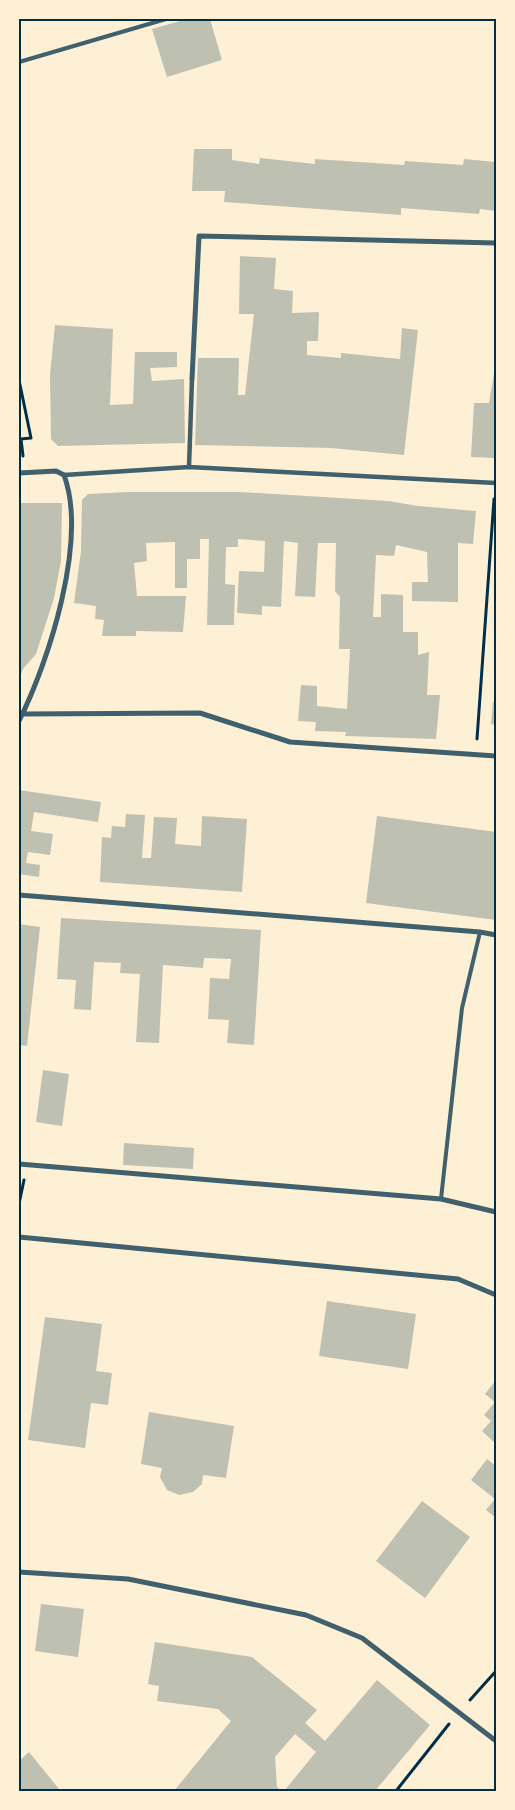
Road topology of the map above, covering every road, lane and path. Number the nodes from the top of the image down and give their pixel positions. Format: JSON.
{"nodes":[{"id":1,"x":166,"y":19,"type":"edge"},
{"id":2,"x":19,"y":62,"type":"edge"},
{"id":3,"x":496,"y":243,"type":"edge"},
{"id":4,"x":192,"y":379,"type":"joint"},
{"id":5,"x":19,"y":380,"type":"edge"},
{"id":6,"x":21,"y":440,"type":"dead end"},
{"id":7,"x":189,"y":467,"type":"junction"},
{"id":8,"x":19,"y":473,"type":"edge"},
{"id":9,"x":64,"y":475,"type":"junction"},
{"id":10,"x":496,"y":483,"type":"edge"},
{"id":11,"x":22,"y":714,"type":"junction"},
{"id":12,"x":19,"y":721,"type":"edge"},
{"id":13,"x":475,"y":755,"type":"junction"},
{"id":14,"x":496,"y":756,"type":"edge"},
{"id":15,"x":19,"y":895,"type":"edge"},
{"id":16,"x":480,"y":932,"type":"junction"},
{"id":17,"x":496,"y":935,"type":"edge"},
{"id":18,"x":19,"y":1164,"type":"edge"},
{"id":19,"x":26,"y":1165,"type":"junction"},
{"id":20,"x":441,"y":1198,"type":"junction"},
{"id":21,"x":19,"y":1204,"type":"edge"},
{"id":22,"x":496,"y":1212,"type":"edge"},
{"id":23,"x":19,"y":1237,"type":"edge"},
{"id":24,"x":496,"y":1295,"type":"edge"},
{"id":25,"x":19,"y":1572,"type":"edge"},
{"id":26,"x":496,"y":1671,"type":"edge"},
{"id":27,"x":458,"y":1713,"type":"junction"},
{"id":28,"x":496,"y":1741,"type":"edge"},
{"id":29,"x":396,"y":1791,"type":"edge"}],
"edges":[{"from":1,"to":2,"type":"lane"},
{"from":3,"to":4,"type":"street"},
{"from":4,"to":7,"type":"street"},
{"from":5,"to":6,"type":"path"},
{"from":7,"to":9,"type":"street"},
{"from":7,"to":10,"type":"street"},
{"from":8,"to":9,"type":"street"},
{"from":9,"to":11,"type":"street"},
{"from":10,"to":13,"type":"path"},
{"from":11,"to":12,"type":"street"},
{"from":11,"to":13,"type":"street"},
{"from":13,"to":14,"type":"street"},
{"from":15,"to":16,"type":"street"},
{"from":16,"to":17,"type":"street"},
{"from":16,"to":20,"type":"lane"},
{"from":18,"to":19,"type":"street"},
{"from":19,"to":20,"type":"street"},
{"from":19,"to":21,"type":"path"},
{"from":20,"to":22,"type":"street"},
{"from":23,"to":24,"type":"street"},
{"from":25,"to":27,"type":"street"},
{"from":26,"to":27,"type":"path"},
{"from":27,"to":28,"type":"street"},
{"from":27,"to":29,"type":"path"}]}
